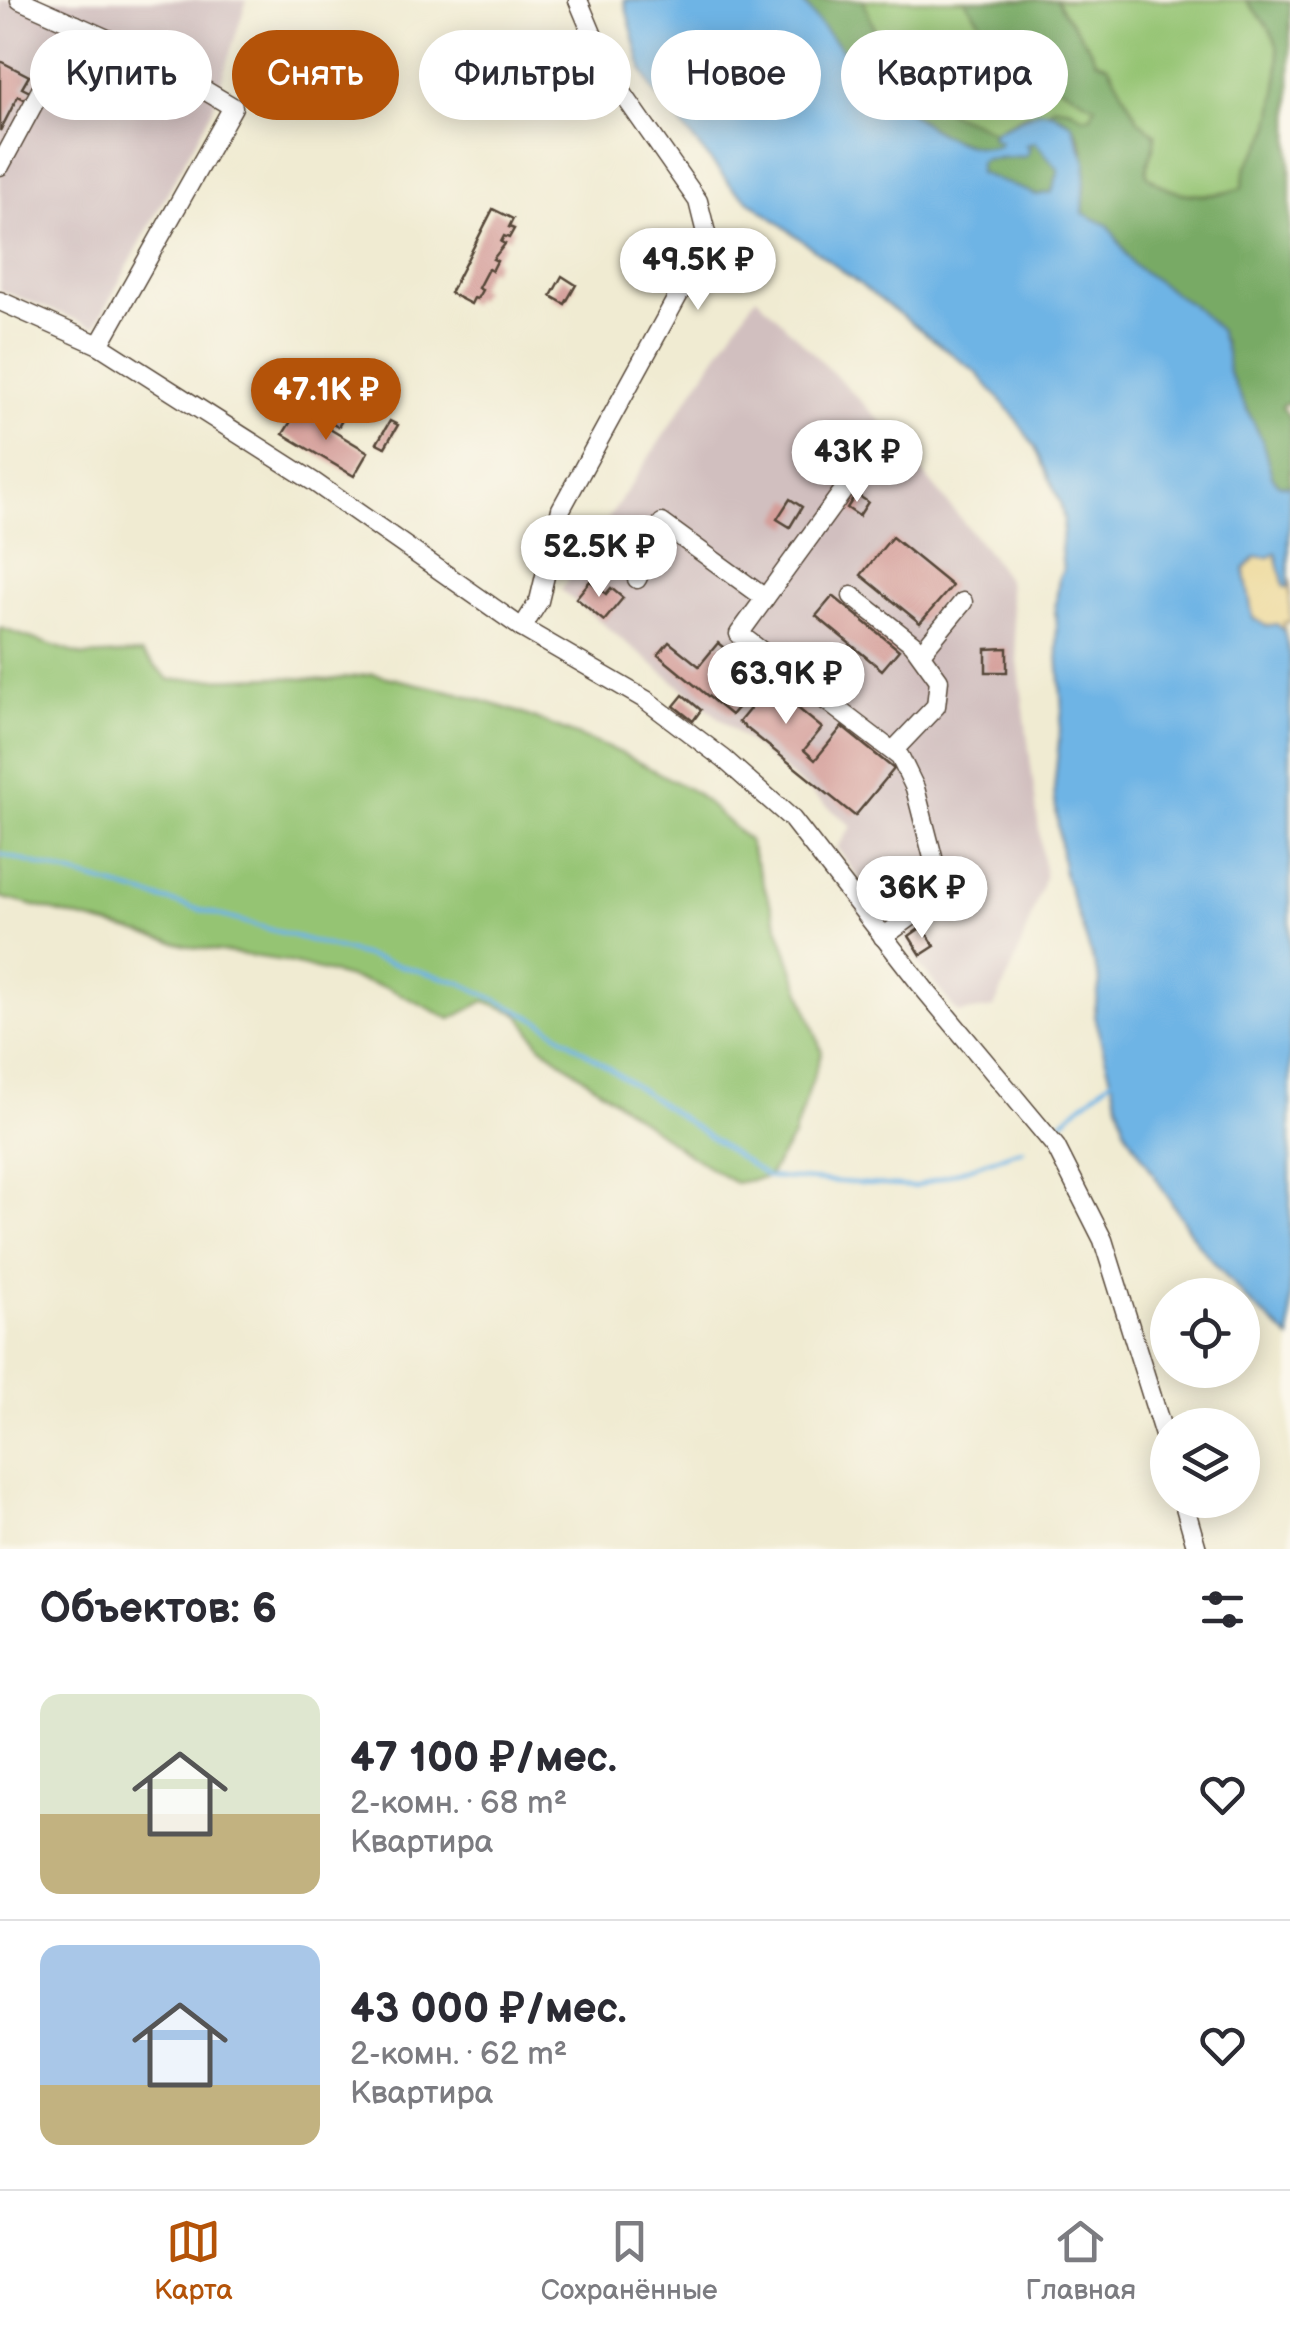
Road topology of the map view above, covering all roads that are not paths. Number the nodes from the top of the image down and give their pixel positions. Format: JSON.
{"nodes":[{"id":1,"x":20,"y":0,"type":"edge"},
{"id":2,"x":578,"y":0,"type":"edge"},
{"id":3,"x":76,"y":25,"type":"junction"},
{"id":4,"x":0,"y":166,"type":"edge"},
{"id":5,"x":0,"y":302,"type":"edge"},
{"id":6,"x":100,"y":344,"type":"junction"},
{"id":7,"x":851,"y":480,"type":"dead end"},
{"id":8,"x":637,"y":579,"type":"dead end"},
{"id":9,"x":852,"y":596,"type":"dead end"},
{"id":10,"x":765,"y":598,"type":"junction"},
{"id":11,"x":963,"y":602,"type":"dead end"},
{"id":12,"x":522,"y":628,"type":"junction"},
{"id":13,"x":921,"y":653,"type":"junction"},
{"id":14,"x":893,"y":752,"type":"junction"},
{"id":15,"x":884,"y":937,"type":"junction"},
{"id":16,"x":1156,"y":1408,"type":"edge"},
{"id":17,"x":1188,"y":1518,"type":"edge"},
{"id":18,"x":1197,"y":1549,"type":"edge"}],
"edges":[{"from":1,"to":3,"type":"street"},
{"from":2,"to":12,"type":"street"},
{"from":3,"to":4,"type":"street"},
{"from":3,"to":6,"type":"street"},
{"from":5,"to":6,"type":"street"},
{"from":6,"to":12,"type":"street"},
{"from":7,"to":10,"type":"street"},
{"from":8,"to":10,"type":"street"},
{"from":9,"to":13,"type":"street"},
{"from":10,"to":14,"type":"street"},
{"from":11,"to":13,"type":"street"},
{"from":12,"to":15,"type":"street"},
{"from":13,"to":14,"type":"street"},
{"from":14,"to":15,"type":"street"},
{"from":15,"to":16,"type":"street"},
{"from":17,"to":18,"type":"street"}]}
